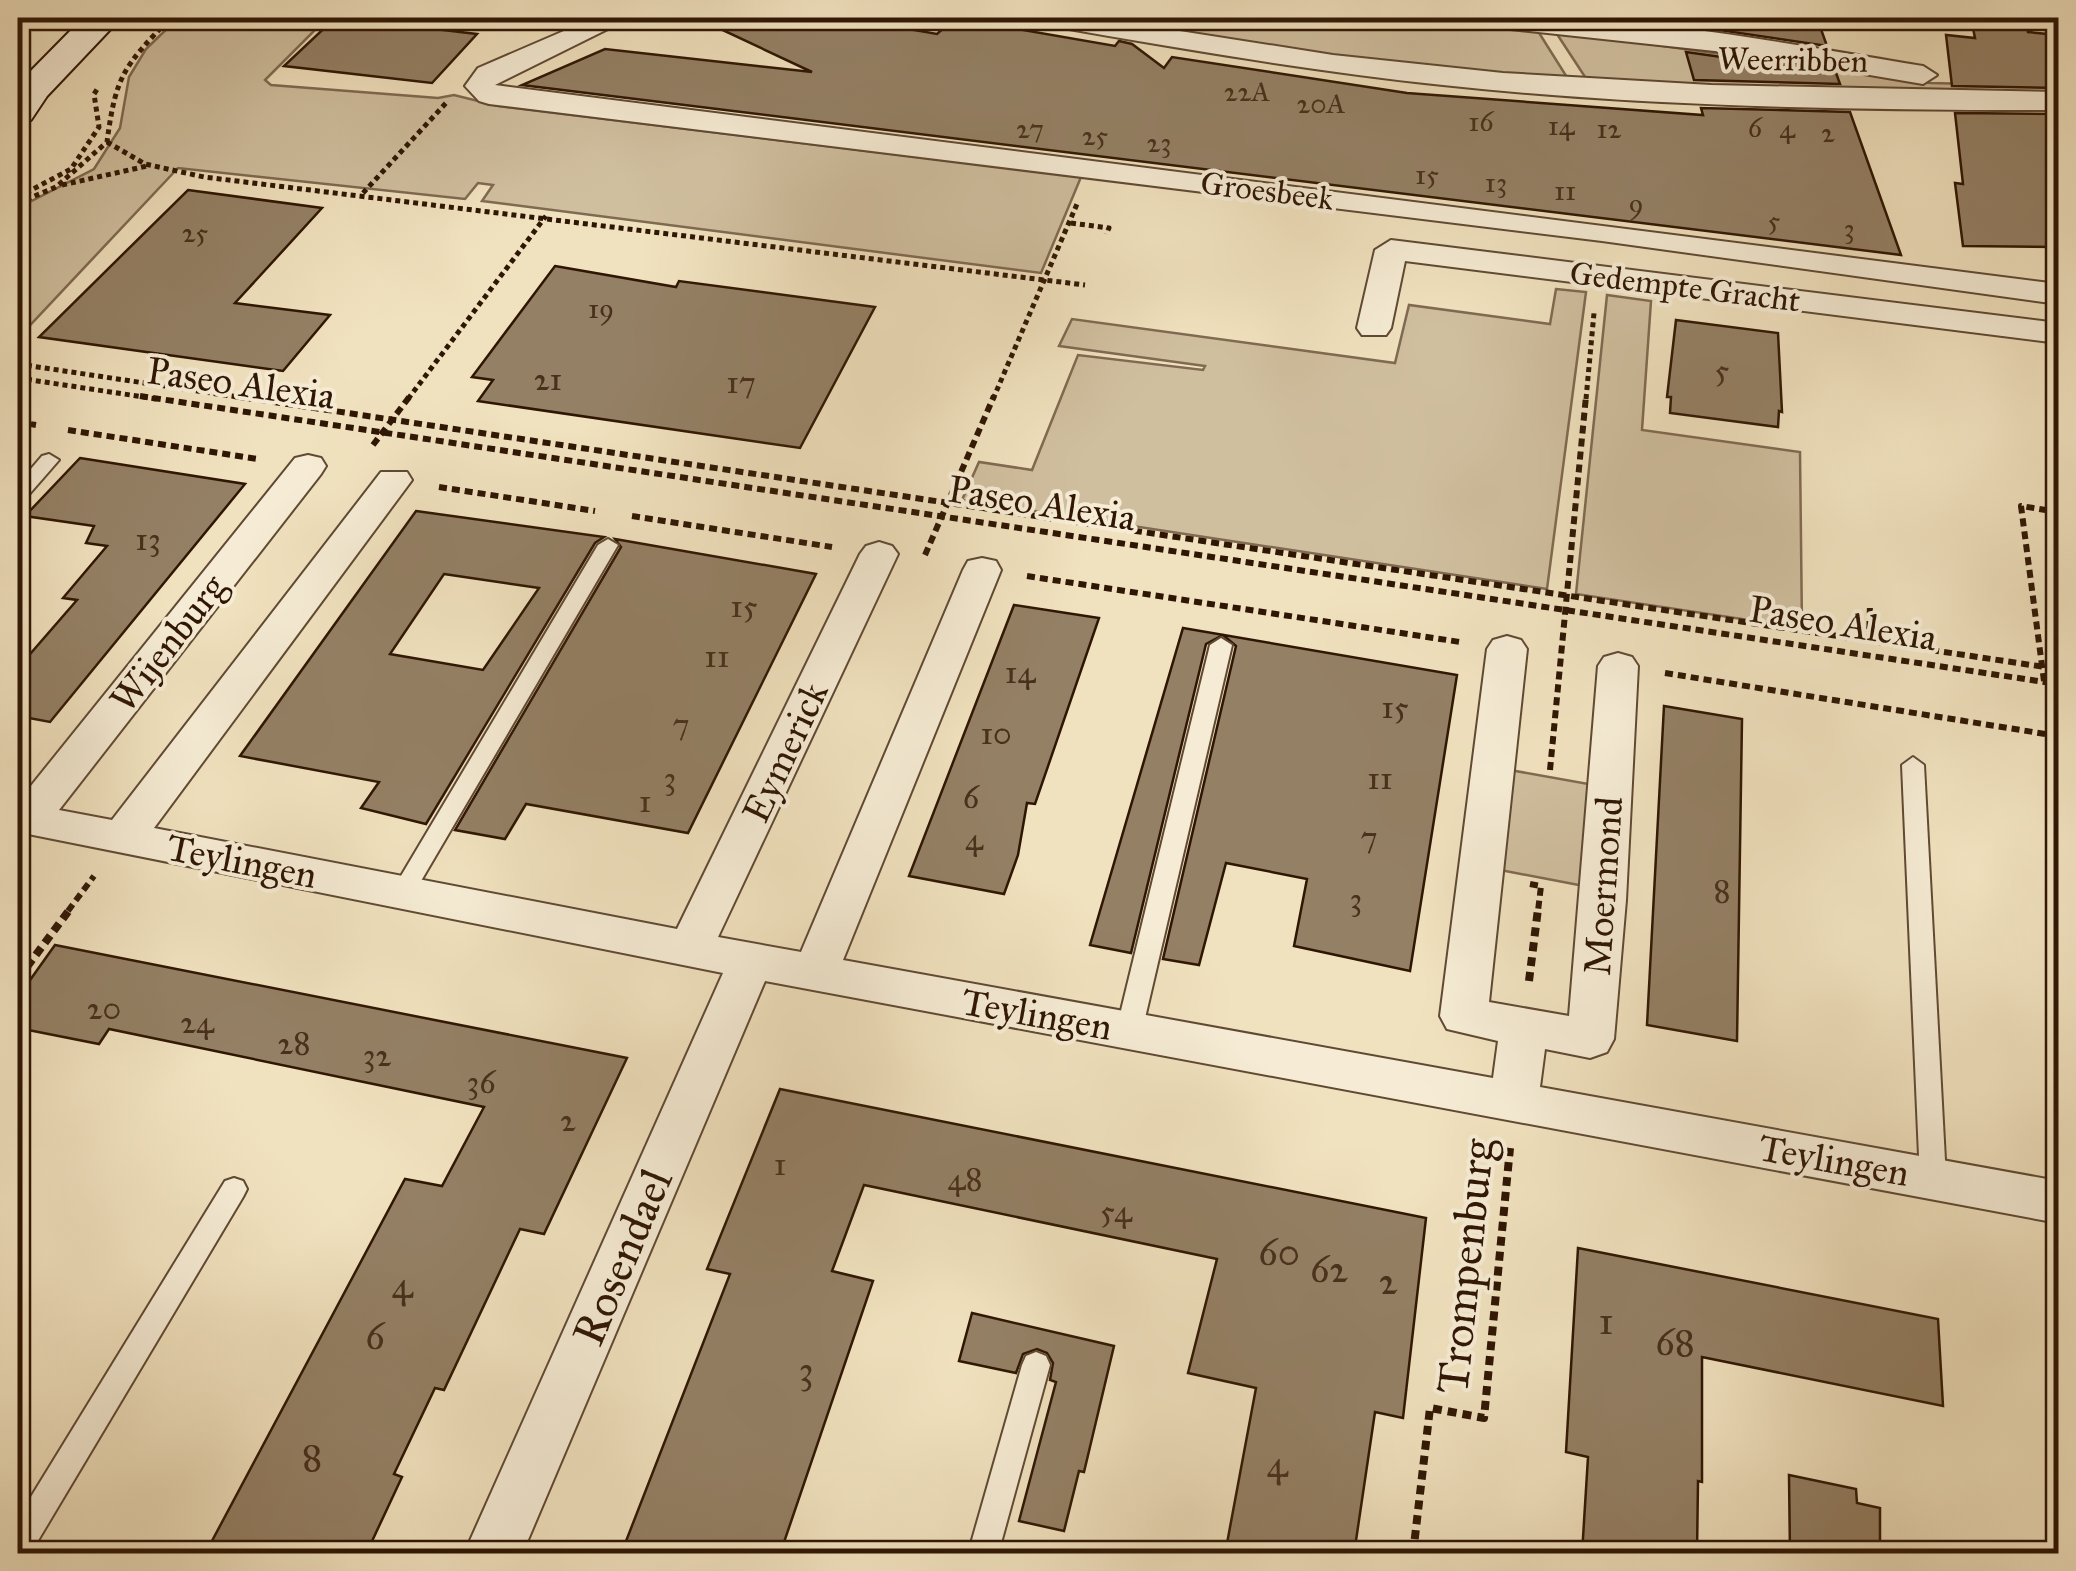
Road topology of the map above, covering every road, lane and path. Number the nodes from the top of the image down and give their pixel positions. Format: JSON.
{"nodes":[{"id":1,"x":93,"y":18,"type":"edge"},
{"id":2,"x":103,"y":18,"type":"edge"},
{"id":3,"x":170,"y":18,"type":"edge"},
{"id":4,"x":616,"y":18,"type":"edge"},
{"id":5,"x":1052,"y":18,"type":"edge"},
{"id":6,"x":1483,"y":18,"type":"edge"},
{"id":7,"x":18,"y":68,"type":"edge"},
{"id":8,"x":2058,"y":83,"type":"edge"},
{"id":9,"x":479,"y":86,"type":"junction"},
{"id":10,"x":94,"y":94,"type":"dead end"},
{"id":11,"x":2058,"y":101,"type":"edge"},
{"id":12,"x":20,"y":125,"type":"edge"},
{"id":13,"x":107,"y":142,"type":"junction"},
{"id":14,"x":152,"y":165,"type":"junction"},
{"id":15,"x":1089,"y":169,"type":"junction"},
{"id":16,"x":56,"y":187,"type":"junction"},
{"id":17,"x":362,"y":194,"type":"junction"},
{"id":18,"x":18,"y":200,"type":"edge"},
{"id":19,"x":546,"y":216,"type":"junction"},
{"id":20,"x":1070,"y":223,"type":"junction"},
{"id":21,"x":1106,"y":234,"type":"dead end"},
{"id":22,"x":1598,"y":276,"type":"junction"},
{"id":23,"x":1043,"y":279,"type":"junction"},
{"id":24,"x":1085,"y":285,"type":"dead end"},
{"id":25,"x":2058,"y":294,"type":"edge"},
{"id":26,"x":1374,"y":328,"type":"dead end"},
{"id":27,"x":2058,"y":333,"type":"edge"},
{"id":28,"x":18,"y":364,"type":"edge"},
{"id":29,"x":18,"y":378,"type":"edge"},
{"id":30,"x":390,"y":420,"type":"junction"},
{"id":31,"x":18,"y":422,"type":"edge"},
{"id":32,"x":37,"y":425,"type":"dead end"},
{"id":33,"x":56,"y":428,"type":"dead end"},
{"id":34,"x":382,"y":432,"type":"junction"},
{"id":35,"x":2058,"y":453,"type":"edge"},
{"id":36,"x":49,"y":460,"type":"dead end"},
{"id":37,"x":308,"y":466,"type":"junction"},
{"id":38,"x":394,"y":480,"type":"joint"},
{"id":39,"x":2058,"y":490,"type":"edge"},
{"id":40,"x":18,"y":495,"type":"edge"},
{"id":41,"x":947,"y":502,"type":"junction"},
{"id":42,"x":608,"y":512,"type":"dead end"},
{"id":43,"x":2058,"y":512,"type":"edge"},
{"id":44,"x":627,"y":516,"type":"dead end"},
{"id":45,"x":940,"y":516,"type":"junction"},
{"id":46,"x":608,"y":545,"type":"dead end"},
{"id":47,"x":879,"y":554,"type":"junction"},
{"id":48,"x":923,"y":561,"type":"junction"},
{"id":49,"x":982,"y":570,"type":"junction"},
{"id":50,"x":1567,"y":595,"type":"junction"},
{"id":51,"x":1870,"y":604,"type":"dead end"},
{"id":52,"x":1566,"y":610,"type":"junction"},
{"id":53,"x":1869,"y":642,"type":"junction"},
{"id":54,"x":1221,"y":645,"type":"dead end"},
{"id":55,"x":1507,"y":649,"type":"junction"},
{"id":56,"x":1562,"y":657,"type":"junction"},
{"id":57,"x":1618,"y":666,"type":"joint"},
{"id":58,"x":2042,"y":667,"type":"junction"},
{"id":59,"x":2058,"y":669,"type":"edge"},
{"id":60,"x":2044,"y":681,"type":"junction"},
{"id":61,"x":2058,"y":684,"type":"edge"},
{"id":62,"x":2058,"y":736,"type":"edge"},
{"id":63,"x":1495,"y":761,"type":"junction"},
{"id":64,"x":1913,"y":766,"type":"dead end"},
{"id":65,"x":1550,"y":770,"type":"junction"},
{"id":66,"x":1611,"y":779,"type":"junction"},
{"id":67,"x":23,"y":818,"type":"edge"},
{"id":68,"x":123,"y":837,"type":"junction"},
{"id":69,"x":403,"y":892,"type":"junction"},
{"id":70,"x":690,"y":949,"type":"junction"},
{"id":71,"x":751,"y":961,"type":"junction"},
{"id":72,"x":816,"y":973,"type":"junction"},
{"id":73,"x":18,"y":979,"type":"edge"},
{"id":74,"x":1524,"y":1027,"type":"junction"},
{"id":75,"x":1129,"y":1031,"type":"junction"},
{"id":76,"x":1514,"y":1102,"type":"junction"},
{"id":77,"x":1933,"y":1179,"type":"junction"},
{"id":78,"x":234,"y":1189,"type":"dead end"},
{"id":79,"x":2058,"y":1202,"type":"edge"},
{"id":80,"x":1036,"y":1364,"type":"dead end"},
{"id":81,"x":18,"y":1545,"type":"edge"},
{"id":82,"x":493,"y":1554,"type":"edge"},
{"id":83,"x":983,"y":1554,"type":"edge"},
{"id":84,"x":1413,"y":1554,"type":"edge"}],
"edges":[{"from":1,"to":7,"type":"street"},
{"from":2,"to":12,"type":"street"},
{"from":3,"to":13,"type":"path"},
{"from":4,"to":9,"type":"street"},
{"from":5,"to":11,"type":"street","name":"Weerribben"},
{"from":6,"to":8,"type":"street","name":"Weerribben"},
{"from":9,"to":15,"type":"street","name":"Groesbeek"},
{"from":9,"to":17,"type":"path"},
{"from":10,"to":18,"type":"path"},
{"from":13,"to":14,"type":"path"},
{"from":13,"to":16,"type":"path"},
{"from":14,"to":16,"type":"path"},
{"from":14,"to":17,"type":"path"},
{"from":15,"to":20,"type":"path"},
{"from":15,"to":25,"type":"street","name":"Groesbeek"},
{"from":16,"to":18,"type":"path"},
{"from":17,"to":19,"type":"path"},
{"from":19,"to":23,"type":"path"},
{"from":19,"to":30,"type":"path"},
{"from":20,"to":21,"type":"path"},
{"from":20,"to":23,"type":"path"},
{"from":22,"to":26,"type":"street","name":"Gedempte Gracht"},
{"from":22,"to":27,"type":"street","name":"Gedempte Gracht"},
{"from":22,"to":50,"type":"path"},
{"from":23,"to":24,"type":"path"},
{"from":23,"to":41,"type":"path"},
{"from":28,"to":30,"type":"path"},
{"from":29,"to":34,"type":"path","name":"Paseo Alexia"},
{"from":30,"to":34,"type":"path"},
{"from":30,"to":41,"type":"path"},
{"from":31,"to":32,"type":"path"},
{"from":33,"to":37,"type":"path"},
{"from":34,"to":37,"type":"path"},
{"from":34,"to":45,"type":"path","name":"Paseo Alexia"},
{"from":35,"to":39,"type":"path"},
{"from":36,"to":40,"type":"lane"},
{"from":37,"to":67,"type":"street","name":"Wijenburg"},
{"from":38,"to":42,"type":"path"},
{"from":38,"to":68,"type":"street"},
{"from":41,"to":45,"type":"path"},
{"from":41,"to":50,"type":"path"},
{"from":43,"to":58,"type":"path"},
{"from":44,"to":47,"type":"path"},
{"from":45,"to":48,"type":"path"},
{"from":45,"to":52,"type":"path","name":"Paseo Alexia"},
{"from":46,"to":69,"type":"lane"},
{"from":47,"to":48,"type":"path"},
{"from":47,"to":70,"type":"street","name":"Eymerick"},
{"from":48,"to":49,"type":"path"},
{"from":49,"to":55,"type":"path"},
{"from":49,"to":72,"type":"street"},
{"from":50,"to":52,"type":"path"},
{"from":50,"to":53,"type":"path"},
{"from":51,"to":53,"type":"path"},
{"from":52,"to":56,"type":"path"},
{"from":52,"to":60,"type":"path","name":"Paseo Alexia"},
{"from":53,"to":58,"type":"path"},
{"from":54,"to":75,"type":"lane"},
{"from":55,"to":56,"type":"path"},
{"from":55,"to":63,"type":"street","name":"Moermond"},
{"from":56,"to":65,"type":"path"},
{"from":57,"to":62,"type":"path"},
{"from":57,"to":66,"type":"street","name":"Moermond"},
{"from":58,"to":59,"type":"path"},
{"from":58,"to":60,"type":"path"},
{"from":60,"to":61,"type":"path","name":"Paseo Alexia"},
{"from":63,"to":65,"type":"path"},
{"from":63,"to":74,"type":"street","name":"Moermond"},
{"from":64,"to":77,"type":"lane"},
{"from":65,"to":66,"type":"path"},
{"from":66,"to":74,"type":"street","name":"Moermond"},
{"from":67,"to":68,"type":"street","name":"Teylingen"},
{"from":68,"to":69,"type":"street","name":"Teylingen"},
{"from":68,"to":73,"type":"path"},
{"from":69,"to":70,"type":"street","name":"Teylingen"},
{"from":70,"to":71,"type":"street","name":"Teylingen"},
{"from":71,"to":72,"type":"street","name":"Teylingen"},
{"from":71,"to":82,"type":"street","name":"Rosendael"},
{"from":72,"to":75,"type":"street","name":"Teylingen"},
{"from":74,"to":76,"type":"street"},
{"from":75,"to":76,"type":"street","name":"Teylingen"},
{"from":76,"to":77,"type":"street","name":"Teylingen"},
{"from":76,"to":84,"type":"path","name":"Trompenburg"},
{"from":77,"to":79,"type":"street","name":"Teylingen"},
{"from":78,"to":81,"type":"lane"},
{"from":80,"to":83,"type":"lane"}]}
